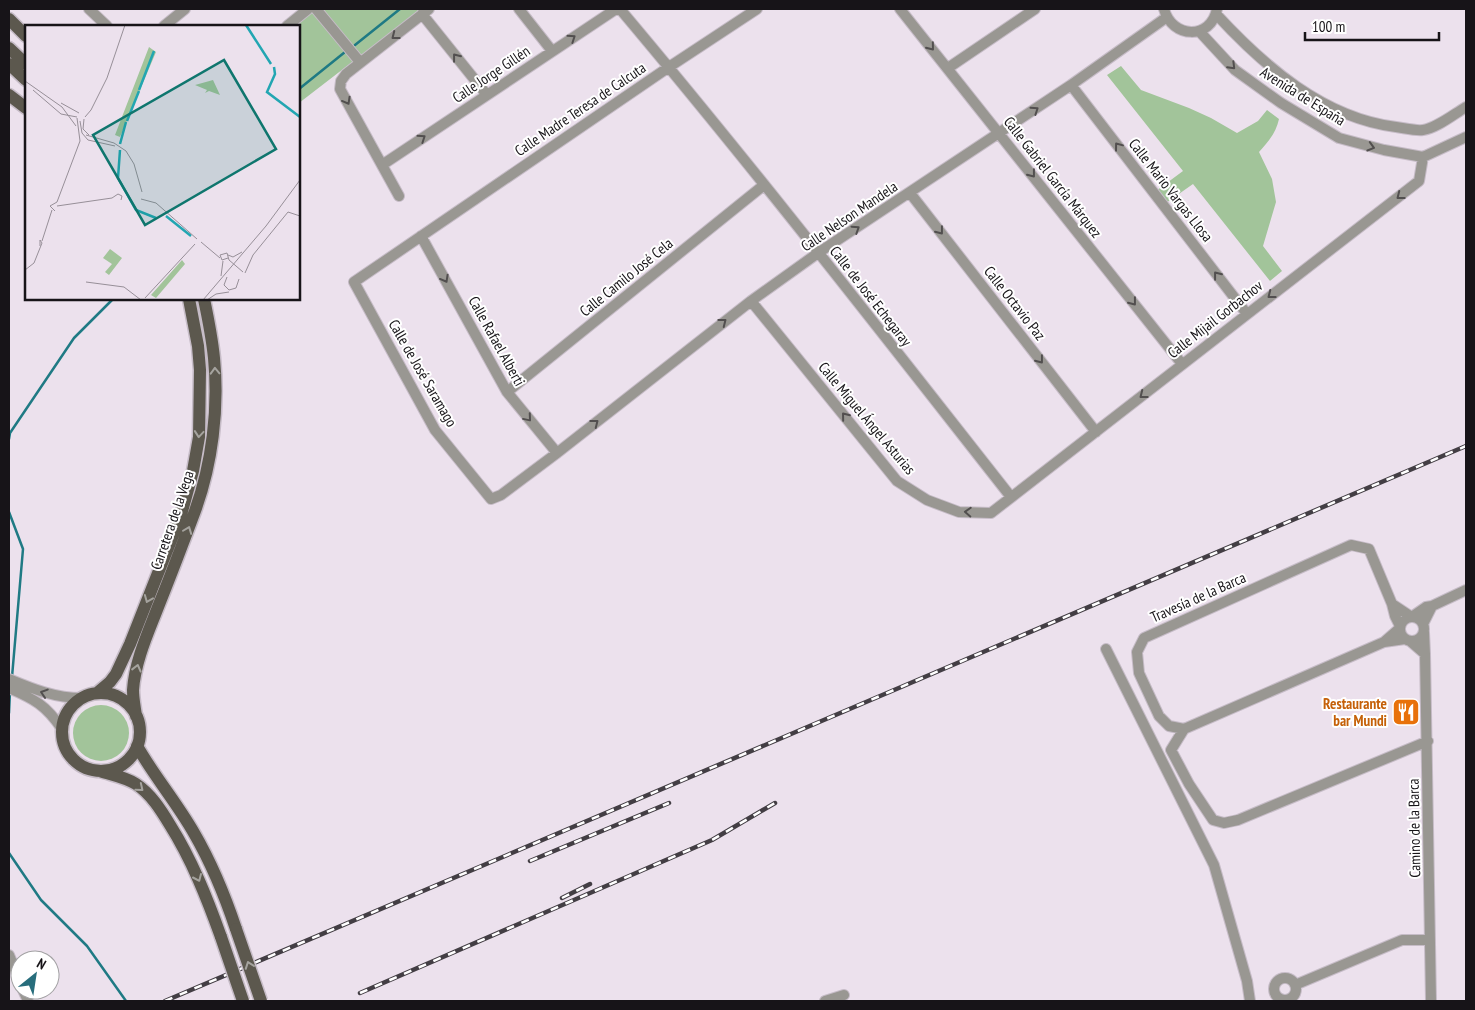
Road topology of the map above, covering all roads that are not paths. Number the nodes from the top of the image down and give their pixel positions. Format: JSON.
{"nodes":[{"id":1,"x":89,"y":9,"type":"edge"},
{"id":2,"x":185,"y":9,"type":"edge"},
{"id":3,"x":308,"y":9,"type":"edge"},
{"id":4,"x":316,"y":9,"type":"edge"},
{"id":5,"x":519,"y":9,"type":"edge"},
{"id":6,"x":618,"y":9,"type":"edge"},
{"id":7,"x":757,"y":9,"type":"edge"},
{"id":8,"x":900,"y":9,"type":"edge"},
{"id":9,"x":1035,"y":9,"type":"edge"},
{"id":10,"x":426,"y":11,"type":"edge"},
{"id":11,"x":1216,"y":11,"type":"edge"},
{"id":12,"x":1166,"y":13,"type":"edge"},
{"id":13,"x":9,"y":19,"type":"edge"},
{"id":14,"x":105,"y":25,"type":"edge"},
{"id":15,"x":165,"y":25,"type":"edge"},
{"id":16,"x":288,"y":25,"type":"edge"},
{"id":17,"x":1199,"y":30,"type":"junction"},
{"id":18,"x":25,"y":35,"type":"edge"},
{"id":19,"x":9,"y":48,"type":"edge"},
{"id":20,"x":552,"y":52,"type":"junction"},
{"id":21,"x":360,"y":62,"type":"junction"},
{"id":22,"x":25,"y":63,"type":"edge"},
{"id":23,"x":9,"y":64,"type":"edge"},
{"id":24,"x":669,"y":67,"type":"junction"},
{"id":25,"x":948,"y":68,"type":"junction"},
{"id":26,"x":25,"y":79,"type":"edge"},
{"id":27,"x":1071,"y":85,"type":"junction"},
{"id":28,"x":9,"y":95,"type":"edge"},
{"id":29,"x":487,"y":95,"type":"junction"},
{"id":30,"x":25,"y":107,"type":"edge"},
{"id":31,"x":1466,"y":107,"type":"edge"},
{"id":32,"x":1000,"y":134,"type":"junction"},
{"id":33,"x":1466,"y":137,"type":"edge"},
{"id":34,"x":1423,"y":157,"type":"junction"},
{"id":35,"x":382,"y":165,"type":"junction"},
{"id":36,"x":764,"y":185,"type":"junction"},
{"id":37,"x":910,"y":193,"type":"junction"},
{"id":38,"x":399,"y":196,"type":"dead end"},
{"id":39,"x":421,"y":236,"type":"junction"},
{"id":40,"x":818,"y":254,"type":"junction"},
{"id":41,"x":189,"y":300,"type":"edge"},
{"id":42,"x":204,"y":300,"type":"edge"},
{"id":43,"x":751,"y":301,"type":"junction"},
{"id":44,"x":1247,"y":314,"type":"junction"},
{"id":45,"x":1182,"y":364,"type":"junction"},
{"id":46,"x":507,"y":392,"type":"junction"},
{"id":47,"x":1096,"y":432,"type":"junction"},
{"id":48,"x":557,"y":453,"type":"junction"},
{"id":49,"x":1011,"y":497,"type":"junction"},
{"id":50,"x":1466,"y":590,"type":"edge"},
{"id":51,"x":1392,"y":604,"type":"junction"},
{"id":52,"x":1432,"y":606,"type":"junction"},
{"id":53,"x":1412,"y":616,"type":"junction"},
{"id":54,"x":1400,"y":627,"type":"junction"},
{"id":55,"x":1424,"y":628,"type":"junction"},
{"id":56,"x":1407,"y":640,"type":"junction"},
{"id":57,"x":1384,"y":642,"type":"junction"},
{"id":58,"x":1106,"y":649,"type":"dead end"},
{"id":59,"x":1426,"y":654,"type":"junction"},
{"id":60,"x":9,"y":679,"type":"edge"},
{"id":61,"x":9,"y":688,"type":"edge"},
{"id":62,"x":98,"y":693,"type":"junction"},
{"id":63,"x":82,"y":698,"type":"junction"},
{"id":64,"x":136,"y":716,"type":"junction"},
{"id":65,"x":62,"y":729,"type":"junction"},
{"id":66,"x":1184,"y":729,"type":"junction"},
{"id":67,"x":1428,"y":741,"type":"junction"},
{"id":68,"x":137,"y":746,"type":"junction"},
{"id":69,"x":95,"y":770,"type":"junction"},
{"id":70,"x":1430,"y":940,"type":"junction"},
{"id":71,"x":1295,"y":985,"type":"dead end"},
{"id":72,"x":844,"y":995,"type":"dead end"},
{"id":73,"x":243,"y":1001,"type":"edge"},
{"id":74,"x":262,"y":1001,"type":"edge"},
{"id":75,"x":825,"y":1001,"type":"edge"},
{"id":76,"x":1250,"y":1001,"type":"edge"},
{"id":77,"x":1431,"y":1001,"type":"edge"}],
"edges":[{"from":1,"to":14,"type":"street"},
{"from":2,"to":15,"type":"street"},
{"from":3,"to":16,"type":"street"},
{"from":4,"to":21,"type":"street"},
{"from":5,"to":20,"type":"street"},
{"from":20,"to":6,"type":"street","name":"Calle Jorge Gillén","one_way":true},
{"from":6,"to":24,"type":"street","name":"Calle de José Echegaray"},
{"from":7,"to":24,"type":"street","name":"Calle Madre Teresa de Calcuta"},
{"from":8,"to":25,"type":"street","name":"Calle Gabriel García Márquez","one_way":true},
{"from":9,"to":25,"type":"street"},
{"from":10,"to":21,"type":"street","one_way":true},
{"from":29,"to":10,"type":"street","one_way":true},
{"from":11,"to":17,"type":"street"},
{"from":11,"to":31,"type":"street","name":"Avenida de España"},
{"from":12,"to":17,"type":"street"},
{"from":12,"to":27,"type":"street","name":"Calle Nelson Mandela"},
{"from":13,"to":18,"type":"main road"},
{"from":17,"to":34,"type":"street","name":"Avenida de España","one_way":true},
{"from":19,"to":22,"type":"main road"},
{"from":20,"to":29,"type":"street","name":"Calle Jorge Gillén"},
{"from":21,"to":35,"type":"street","one_way":true},
{"from":23,"to":26,"type":"main road"},
{"from":24,"to":36,"type":"street","name":"Calle de José Echegaray"},
{"from":24,"to":39,"type":"street","name":"Calle Madre Teresa de Calcuta"},
{"from":25,"to":32,"type":"street","name":"Calle Gabriel García Márquez"},
{"from":32,"to":27,"type":"street","name":"Calle Nelson Mandela","one_way":true},
{"from":44,"to":27,"type":"street","name":"Calle Mario Vargas Llosa","one_way":true},
{"from":28,"to":30,"type":"main road"},
{"from":35,"to":29,"type":"street","name":"Calle Jorge Gillén","one_way":true},
{"from":32,"to":37,"type":"street","name":"Calle Nelson Mandela"},
{"from":32,"to":45,"type":"street","name":"Calle Gabriel García Márquez","one_way":true},
{"from":33,"to":34,"type":"street"},
{"from":34,"to":44,"type":"street","name":"Calle Mijail Gorbachov","one_way":true},
{"from":35,"to":38,"type":"street"},
{"from":36,"to":40,"type":"street","name":"Calle de José Echegaray"},
{"from":36,"to":46,"type":"street","name":"Calle Camilo José Cela"},
{"from":40,"to":37,"type":"street","name":"Calle Nelson Mandela","one_way":true},
{"from":37,"to":47,"type":"street","name":"Calle Octavio Paz","one_way":true},
{"from":39,"to":46,"type":"street","name":"Calle Rafael Alberti","one_way":true},
{"from":39,"to":48,"type":"street","name":"Calle de José Saramago"},
{"from":40,"to":43,"type":"street","name":"Calle Nelson Mandela"},
{"from":40,"to":49,"type":"street","name":"Calle de José Echegaray"},
{"from":41,"to":62,"type":"main road","name":"Carretera de la Vega","one_way":true},
{"from":64,"to":42,"type":"main road","name":"Carretera de la Vega","one_way":true},
{"from":48,"to":43,"type":"street","name":"Calle Nelson Mandela","one_way":true},
{"from":49,"to":43,"type":"street","name":"Calle Miguel Ángel Asturias","one_way":true},
{"from":44,"to":45,"type":"street","name":"Calle Mijail Gorbachov"},
{"from":45,"to":47,"type":"street","name":"Calle Mijail Gorbachov","one_way":true},
{"from":46,"to":48,"type":"street","name":"Calle Rafael Alberti","one_way":true},
{"from":47,"to":49,"type":"street","name":"Calle Mijail Gorbachov"},
{"from":50,"to":52,"type":"street"},
{"from":51,"to":53,"type":"street"},
{"from":51,"to":54,"type":"street"},
{"from":51,"to":66,"type":"street","name":"Travesía de la Barca"},
{"from":52,"to":53,"type":"street"},
{"from":52,"to":55,"type":"street"},
{"from":53,"to":54,"type":"street"},
{"from":53,"to":55,"type":"street"},
{"from":54,"to":56,"type":"street"},
{"from":54,"to":57,"type":"street"},
{"from":55,"to":56,"type":"street"},
{"from":55,"to":59,"type":"street","name":"Camino de la Barca"},
{"from":56,"to":57,"type":"street"},
{"from":56,"to":59,"type":"street"},
{"from":57,"to":66,"type":"street"},
{"from":58,"to":76,"type":"street"},
{"from":59,"to":67,"type":"street","name":"Camino de la Barca"},
{"from":63,"to":60,"type":"street","one_way":true},
{"from":61,"to":65,"type":"street"},
{"from":62,"to":63,"type":"main road"},
{"from":62,"to":64,"type":"main road"},
{"from":63,"to":65,"type":"main road"},
{"from":64,"to":68,"type":"main road"},
{"from":65,"to":69,"type":"main road"},
{"from":66,"to":67,"type":"street"},
{"from":67,"to":70,"type":"street","name":"Camino de la Barca"},
{"from":68,"to":69,"type":"main road"},
{"from":74,"to":68,"type":"main road","one_way":true,"bridge":true},
{"from":69,"to":73,"type":"main road","one_way":true,"bridge":true},
{"from":70,"to":71,"type":"street"},
{"from":70,"to":77,"type":"street","name":"Camino de la Barca"},
{"from":72,"to":75,"type":"street"}]}
